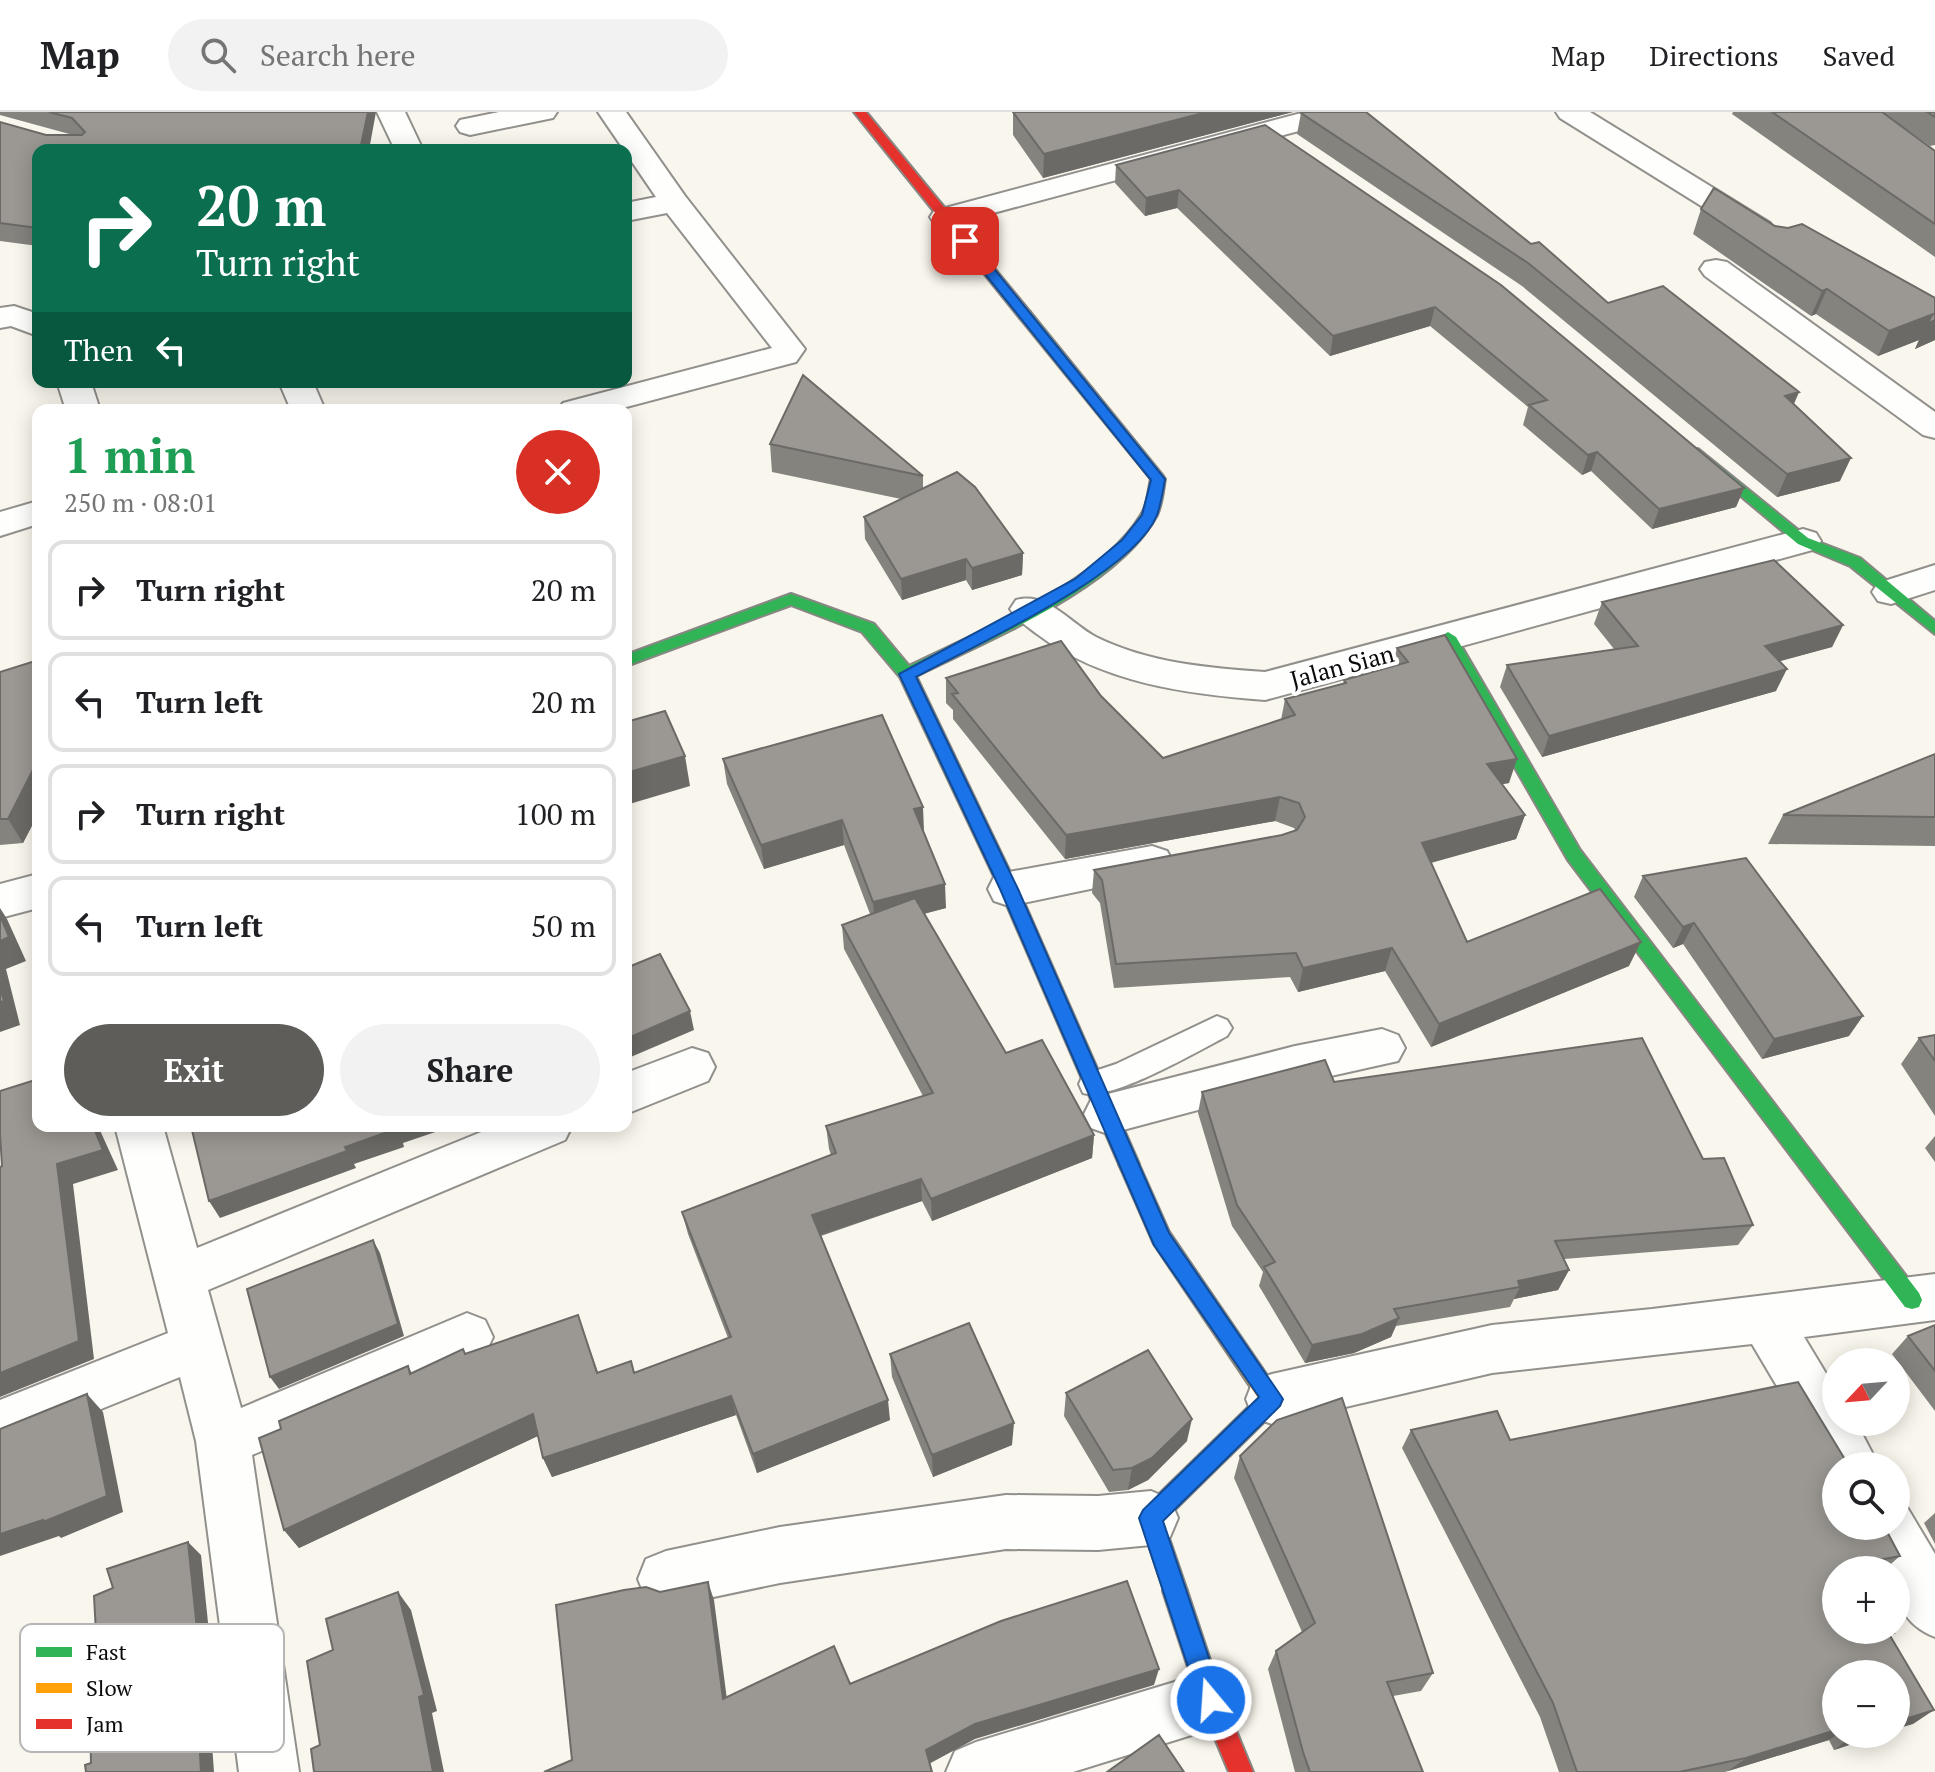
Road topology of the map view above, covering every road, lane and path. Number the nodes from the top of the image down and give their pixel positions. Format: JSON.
{"nodes":[{"id":1,"x":391,"y":112,"type":"edge"},
{"id":2,"x":543,"y":112,"type":"edge"},
{"id":3,"x":612,"y":112,"type":"edge"},
{"id":4,"x":860,"y":112,"type":"edge"},
{"id":5,"x":1337,"y":112,"type":"edge"},
{"id":6,"x":1570,"y":112,"type":"edge"},
{"id":7,"x":470,"y":126,"type":"dead end"},
{"id":8,"x":1268,"y":131,"type":"junction"},
{"id":9,"x":406,"y":144,"type":"edge"},
{"id":10,"x":1293,"y":148,"type":"edge"},
{"id":11,"x":674,"y":202,"type":"junction"},
{"id":12,"x":632,"y":211,"type":"edge"},
{"id":13,"x":945,"y":217,"type":"junction"},
{"id":14,"x":1778,"y":241,"type":"edge"},
{"id":15,"x":1716,"y":269,"type":"dead end"},
{"id":16,"x":0,"y":318,"type":"edge"},
{"id":17,"x":32,"y":324,"type":"edge"},
{"id":18,"x":596,"y":404,"type":"edge"},
{"id":19,"x":1935,"y":428,"type":"edge"},
{"id":20,"x":1681,"y":439,"type":"edge"},
{"id":21,"x":32,"y":514,"type":"edge"},
{"id":22,"x":0,"y":524,"type":"edge"},
{"id":23,"x":1803,"y":541,"type":"junction"},
{"id":24,"x":1935,"y":577,"type":"edge"},
{"id":25,"x":1891,"y":592,"type":"junction"},
{"id":26,"x":1029,"y":609,"type":"junction"},
{"id":27,"x":1935,"y":629,"type":"edge"},
{"id":28,"x":1448,"y":637,"type":"junction"},
{"id":29,"x":632,"y":659,"type":"edge"},
{"id":30,"x":907,"y":674,"type":"junction"},
{"id":31,"x":1197,"y":854,"type":"edge"},
{"id":32,"x":1009,"y":889,"type":"junction"},
{"id":33,"x":32,"y":893,"type":"edge"},
{"id":34,"x":0,"y":901,"type":"edge"},
{"id":35,"x":1217,"y":1028,"type":"dead end"},
{"id":36,"x":1382,"y":1048,"type":"dead end"},
{"id":37,"x":692,"y":1067,"type":"dead end"},
{"id":38,"x":632,"y":1092,"type":"edge"},
{"id":39,"x":1101,"y":1099,"type":"junction"},
{"id":40,"x":141,"y":1132,"type":"edge"},
{"id":41,"x":534,"y":1132,"type":"edge"},
{"id":42,"x":181,"y":1278,"type":"junction"},
{"id":43,"x":1924,"y":1298,"type":"edge"},
{"id":44,"x":1764,"y":1317,"type":"junction"},
{"id":45,"x":467,"y":1337,"type":"dead end"},
{"id":46,"x":198,"y":1345,"type":"junction"},
{"id":47,"x":1272,"y":1399,"type":"junction"},
{"id":48,"x":0,"y":1425,"type":"edge"},
{"id":49,"x":223,"y":1441,"type":"junction"},
{"id":50,"x":1844,"y":1452,"type":"edge"},
{"id":51,"x":1151,"y":1518,"type":"junction"},
{"id":52,"x":1896,"y":1540,"type":"edge"},
{"id":53,"x":666,"y":1579,"type":"dead end"},
{"id":54,"x":1935,"y":1609,"type":"edge"},
{"id":55,"x":248,"y":1624,"type":"edge"},
{"id":56,"x":1211,"y":1700,"type":"junction"},
{"id":57,"x":266,"y":1752,"type":"edge"},
{"id":58,"x":269,"y":1772,"type":"edge"},
{"id":59,"x":976,"y":1772,"type":"edge"},
{"id":60,"x":1241,"y":1772,"type":"edge"}],
"edges":[{"from":1,"to":9,"type":"street"},
{"from":2,"to":7,"type":"street"},
{"from":3,"to":11,"type":"street"},
{"from":4,"to":13,"type":"street"},
{"from":5,"to":8,"type":"street"},
{"from":6,"to":14,"type":"street"},
{"from":8,"to":10,"type":"street"},
{"from":8,"to":13,"type":"street"},
{"from":11,"to":12,"type":"street"},
{"from":11,"to":18,"type":"street"},
{"from":13,"to":26,"type":"street"},
{"from":15,"to":19,"type":"street"},
{"from":16,"to":17,"type":"street"},
{"from":20,"to":23,"type":"street"},
{"from":21,"to":22,"type":"street"},
{"from":23,"to":25,"type":"street"},
{"from":23,"to":28,"type":"street","name":"Jalan Sian"},
{"from":24,"to":25,"type":"street"},
{"from":25,"to":27,"type":"street"},
{"from":26,"to":28,"type":"street","name":"Jalan Sian"},
{"from":26,"to":30,"type":"street"},
{"from":28,"to":43,"type":"street"},
{"from":29,"to":30,"type":"street"},
{"from":30,"to":32,"type":"street"},
{"from":31,"to":32,"type":"street"},
{"from":32,"to":39,"type":"street"},
{"from":33,"to":34,"type":"street"},
{"from":35,"to":39,"type":"lane"},
{"from":36,"to":39,"type":"street"},
{"from":37,"to":38,"type":"street"},
{"from":39,"to":47,"type":"street"},
{"from":40,"to":42,"type":"street"},
{"from":41,"to":42,"type":"street"},
{"from":42,"to":46,"type":"street"},
{"from":43,"to":44,"type":"street"},
{"from":44,"to":47,"type":"street"},
{"from":44,"to":50,"type":"street"},
{"from":45,"to":49,"type":"street"},
{"from":46,"to":48,"type":"street"},
{"from":46,"to":49,"type":"street"},
{"from":47,"to":51,"type":"street"},
{"from":49,"to":55,"type":"street"},
{"from":51,"to":53,"type":"street"},
{"from":51,"to":56,"type":"street"},
{"from":52,"to":54,"type":"street"},
{"from":56,"to":59,"type":"street"},
{"from":56,"to":60,"type":"street"},
{"from":57,"to":58,"type":"street"}]}
